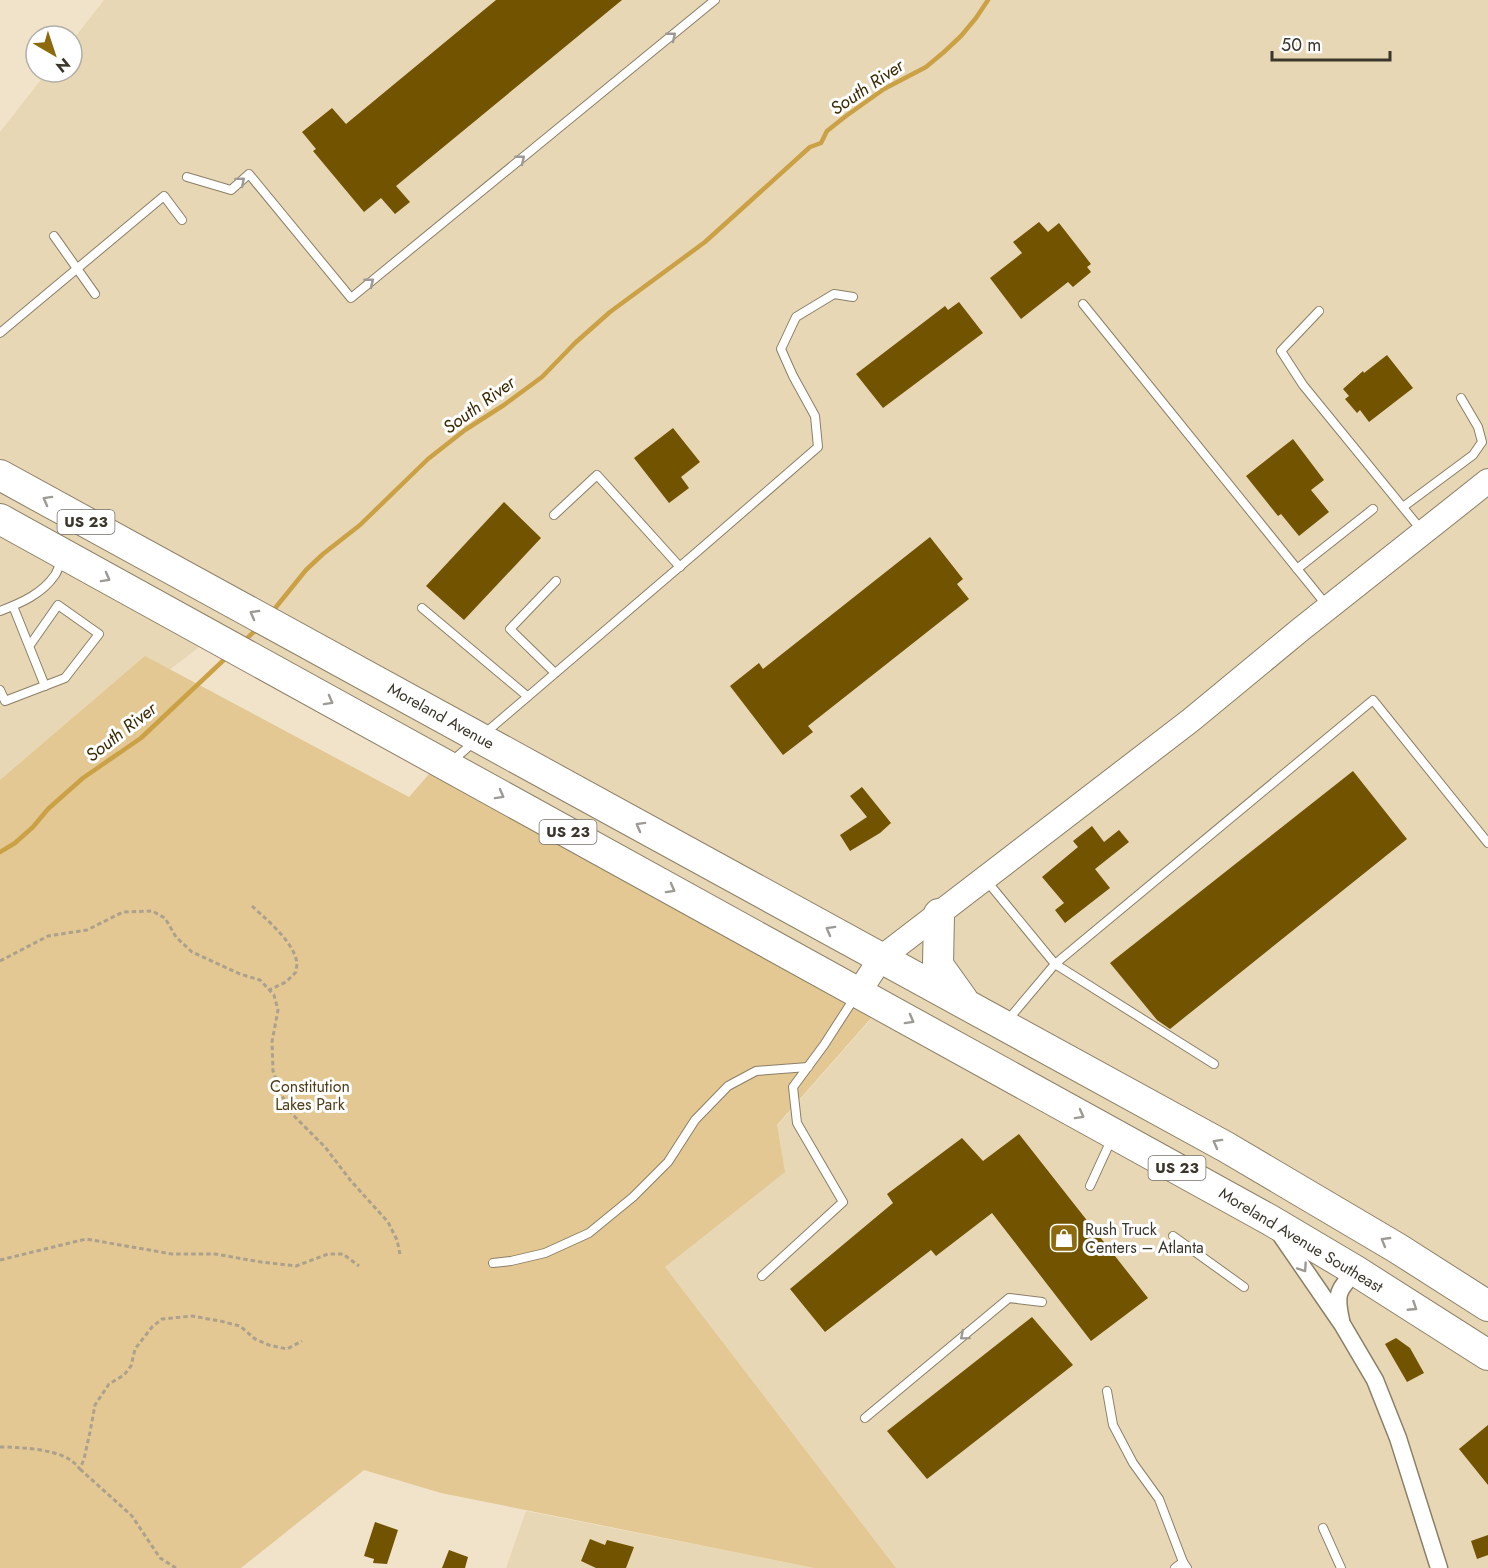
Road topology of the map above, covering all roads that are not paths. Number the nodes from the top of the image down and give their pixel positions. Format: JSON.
{"nodes":[{"id":1,"x":715,"y":0,"type":"edge"},
{"id":2,"x":187,"y":177,"type":"dead end"},
{"id":3,"x":182,"y":220,"type":"dead end"},
{"id":4,"x":54,"y":236,"type":"dead end"},
{"id":5,"x":77,"y":269,"type":"junction"},
{"id":6,"x":95,"y":294,"type":"dead end"},
{"id":7,"x":853,"y":297,"type":"dead end"},
{"id":8,"x":1083,"y":304,"type":"dead end"},
{"id":9,"x":1319,"y":311,"type":"dead end"},
{"id":10,"x":0,"y":333,"type":"edge"},
{"id":11,"x":1461,"y":399,"type":"dead end"},
{"id":12,"x":0,"y":475,"type":"edge"},
{"id":13,"x":1488,"y":481,"type":"edge"},
{"id":14,"x":1403,"y":507,"type":"junction"},
{"id":15,"x":1373,"y":509,"type":"dead end"},
{"id":16,"x":554,"y":515,"type":"dead end"},
{"id":17,"x":0,"y":519,"type":"edge"},
{"id":18,"x":1423,"y":532,"type":"junction"},
{"id":19,"x":64,"y":555,"type":"junction"},
{"id":20,"x":680,"y":567,"type":"junction"},
{"id":21,"x":1297,"y":569,"type":"junction"},
{"id":22,"x":556,"y":581,"type":"dead end"},
{"id":23,"x":13,"y":606,"type":"junction"},
{"id":24,"x":1329,"y":607,"type":"junction"},
{"id":25,"x":422,"y":608,"type":"dead end"},
{"id":26,"x":0,"y":611,"type":"edge"},
{"id":27,"x":30,"y":645,"type":"junction"},
{"id":28,"x":555,"y":673,"type":"junction"},
{"id":29,"x":45,"y":686,"type":"junction"},
{"id":30,"x":0,"y":690,"type":"edge"},
{"id":31,"x":527,"y":696,"type":"junction"},
{"id":32,"x":480,"y":737,"type":"junction"},
{"id":33,"x":448,"y":766,"type":"junction"},
{"id":34,"x":1488,"y":843,"type":"edge"},
{"id":35,"x":984,"y":878,"type":"junction"},
{"id":36,"x":939,"y":914,"type":"junction"},
{"id":37,"x":881,"y":958,"type":"junction"},
{"id":38,"x":1055,"y":964,"type":"junction"},
{"id":39,"x":859,"y":992,"type":"junction"},
{"id":40,"x":966,"y":1005,"type":"junction"},
{"id":41,"x":1003,"y":1026,"type":"junction"},
{"id":42,"x":1214,"y":1064,"type":"dead end"},
{"id":43,"x":808,"y":1066,"type":"junction"},
{"id":44,"x":1114,"y":1133,"type":"junction"},
{"id":45,"x":1090,"y":1186,"type":"dead end"},
{"id":46,"x":1270,"y":1220,"type":"junction"},
{"id":47,"x":1173,"y":1236,"type":"dead end"},
{"id":48,"x":493,"y":1263,"type":"dead end"},
{"id":49,"x":1356,"y":1271,"type":"junction"},
{"id":50,"x":762,"y":1276,"type":"dead end"},
{"id":51,"x":1244,"y":1287,"type":"dead end"},
{"id":52,"x":1042,"y":1302,"type":"dead end"},
{"id":53,"x":1488,"y":1306,"type":"edge"},
{"id":54,"x":1342,"y":1324,"type":"junction"},
{"id":55,"x":1488,"y":1355,"type":"edge"},
{"id":56,"x":1107,"y":1392,"type":"dead end"},
{"id":57,"x":866,"y":1418,"type":"dead end"},
{"id":58,"x":1323,"y":1528,"type":"dead end"},
{"id":59,"x":1185,"y":1565,"type":"edge"},
{"id":60,"x":1175,"y":1568,"type":"edge"},
{"id":61,"x":1341,"y":1568,"type":"edge"},
{"id":62,"x":1439,"y":1568,"type":"edge"}],
"edges":[{"from":2,"to":1,"type":"lane","one_way":true},
{"from":3,"to":5,"type":"lane"},
{"from":4,"to":5,"type":"lane"},
{"from":5,"to":6,"type":"lane"},
{"from":5,"to":10,"type":"lane"},
{"from":7,"to":20,"type":"lane"},
{"from":8,"to":21,"type":"lane"},
{"from":9,"to":14,"type":"lane"},
{"from":11,"to":14,"type":"lane"},
{"from":32,"to":12,"type":"highway","name":"Moreland Avenue","number":"US 23","one_way":true},
{"from":13,"to":18,"type":"street"},
{"from":14,"to":18,"type":"lane"},
{"from":15,"to":21,"type":"lane"},
{"from":16,"to":20,"type":"lane"},
{"from":17,"to":19,"type":"highway","number":"US 23"},
{"from":18,"to":24,"type":"street"},
{"from":19,"to":23,"type":"lane"},
{"from":19,"to":33,"type":"highway","number":"US 23","one_way":true},
{"from":20,"to":28,"type":"lane"},
{"from":21,"to":24,"type":"lane"},
{"from":22,"to":28,"type":"lane"},
{"from":23,"to":26,"type":"lane"},
{"from":23,"to":27,"type":"lane"},
{"from":24,"to":35,"type":"street"},
{"from":25,"to":31,"type":"lane"},
{"from":27,"to":29,"type":"lane"},
{"from":27,"to":29,"type":"lane"},
{"from":28,"to":31,"type":"lane"},
{"from":29,"to":30,"type":"lane"},
{"from":31,"to":32,"type":"lane"},
{"from":32,"to":33,"type":"lane"},
{"from":37,"to":32,"type":"highway","name":"Moreland Avenue","number":"US 23","one_way":true},
{"from":33,"to":39,"type":"highway","number":"US 23","one_way":true},
{"from":34,"to":38,"type":"lane"},
{"from":35,"to":36,"type":"street"},
{"from":35,"to":38,"type":"lane"},
{"from":36,"to":37,"type":"street"},
{"from":36,"to":40,"type":"highway"},
{"from":37,"to":39,"type":"street"},
{"from":37,"to":40,"type":"highway","number":"US 23"},
{"from":38,"to":41,"type":"lane"},
{"from":38,"to":42,"type":"lane"},
{"from":39,"to":43,"type":"lane"},
{"from":39,"to":44,"type":"highway","name":"Moreland Avenue Southeast","number":"US 23","one_way":true},
{"from":40,"to":41,"type":"highway","number":"US 23"},
{"from":53,"to":41,"type":"highway","number":"US 23","one_way":true},
{"from":43,"to":48,"type":"lane"},
{"from":43,"to":50,"type":"lane"},
{"from":44,"to":45,"type":"lane"},
{"from":44,"to":46,"type":"highway","name":"Moreland Avenue Southeast","number":"US 23"},
{"from":46,"to":49,"type":"highway","name":"Moreland Avenue Southeast","number":"US 23"},
{"from":46,"to":54,"type":"street","one_way":true},
{"from":47,"to":51,"type":"lane"},
{"from":49,"to":54,"type":"street"},
{"from":49,"to":55,"type":"highway","name":"Moreland Avenue Southeast","number":"US 23","one_way":true},
{"from":52,"to":57,"type":"lane","one_way":true},
{"from":54,"to":62,"type":"street"},
{"from":56,"to":59,"type":"lane"},
{"from":58,"to":61,"type":"lane"},
{"from":59,"to":60,"type":"lane"}]}
